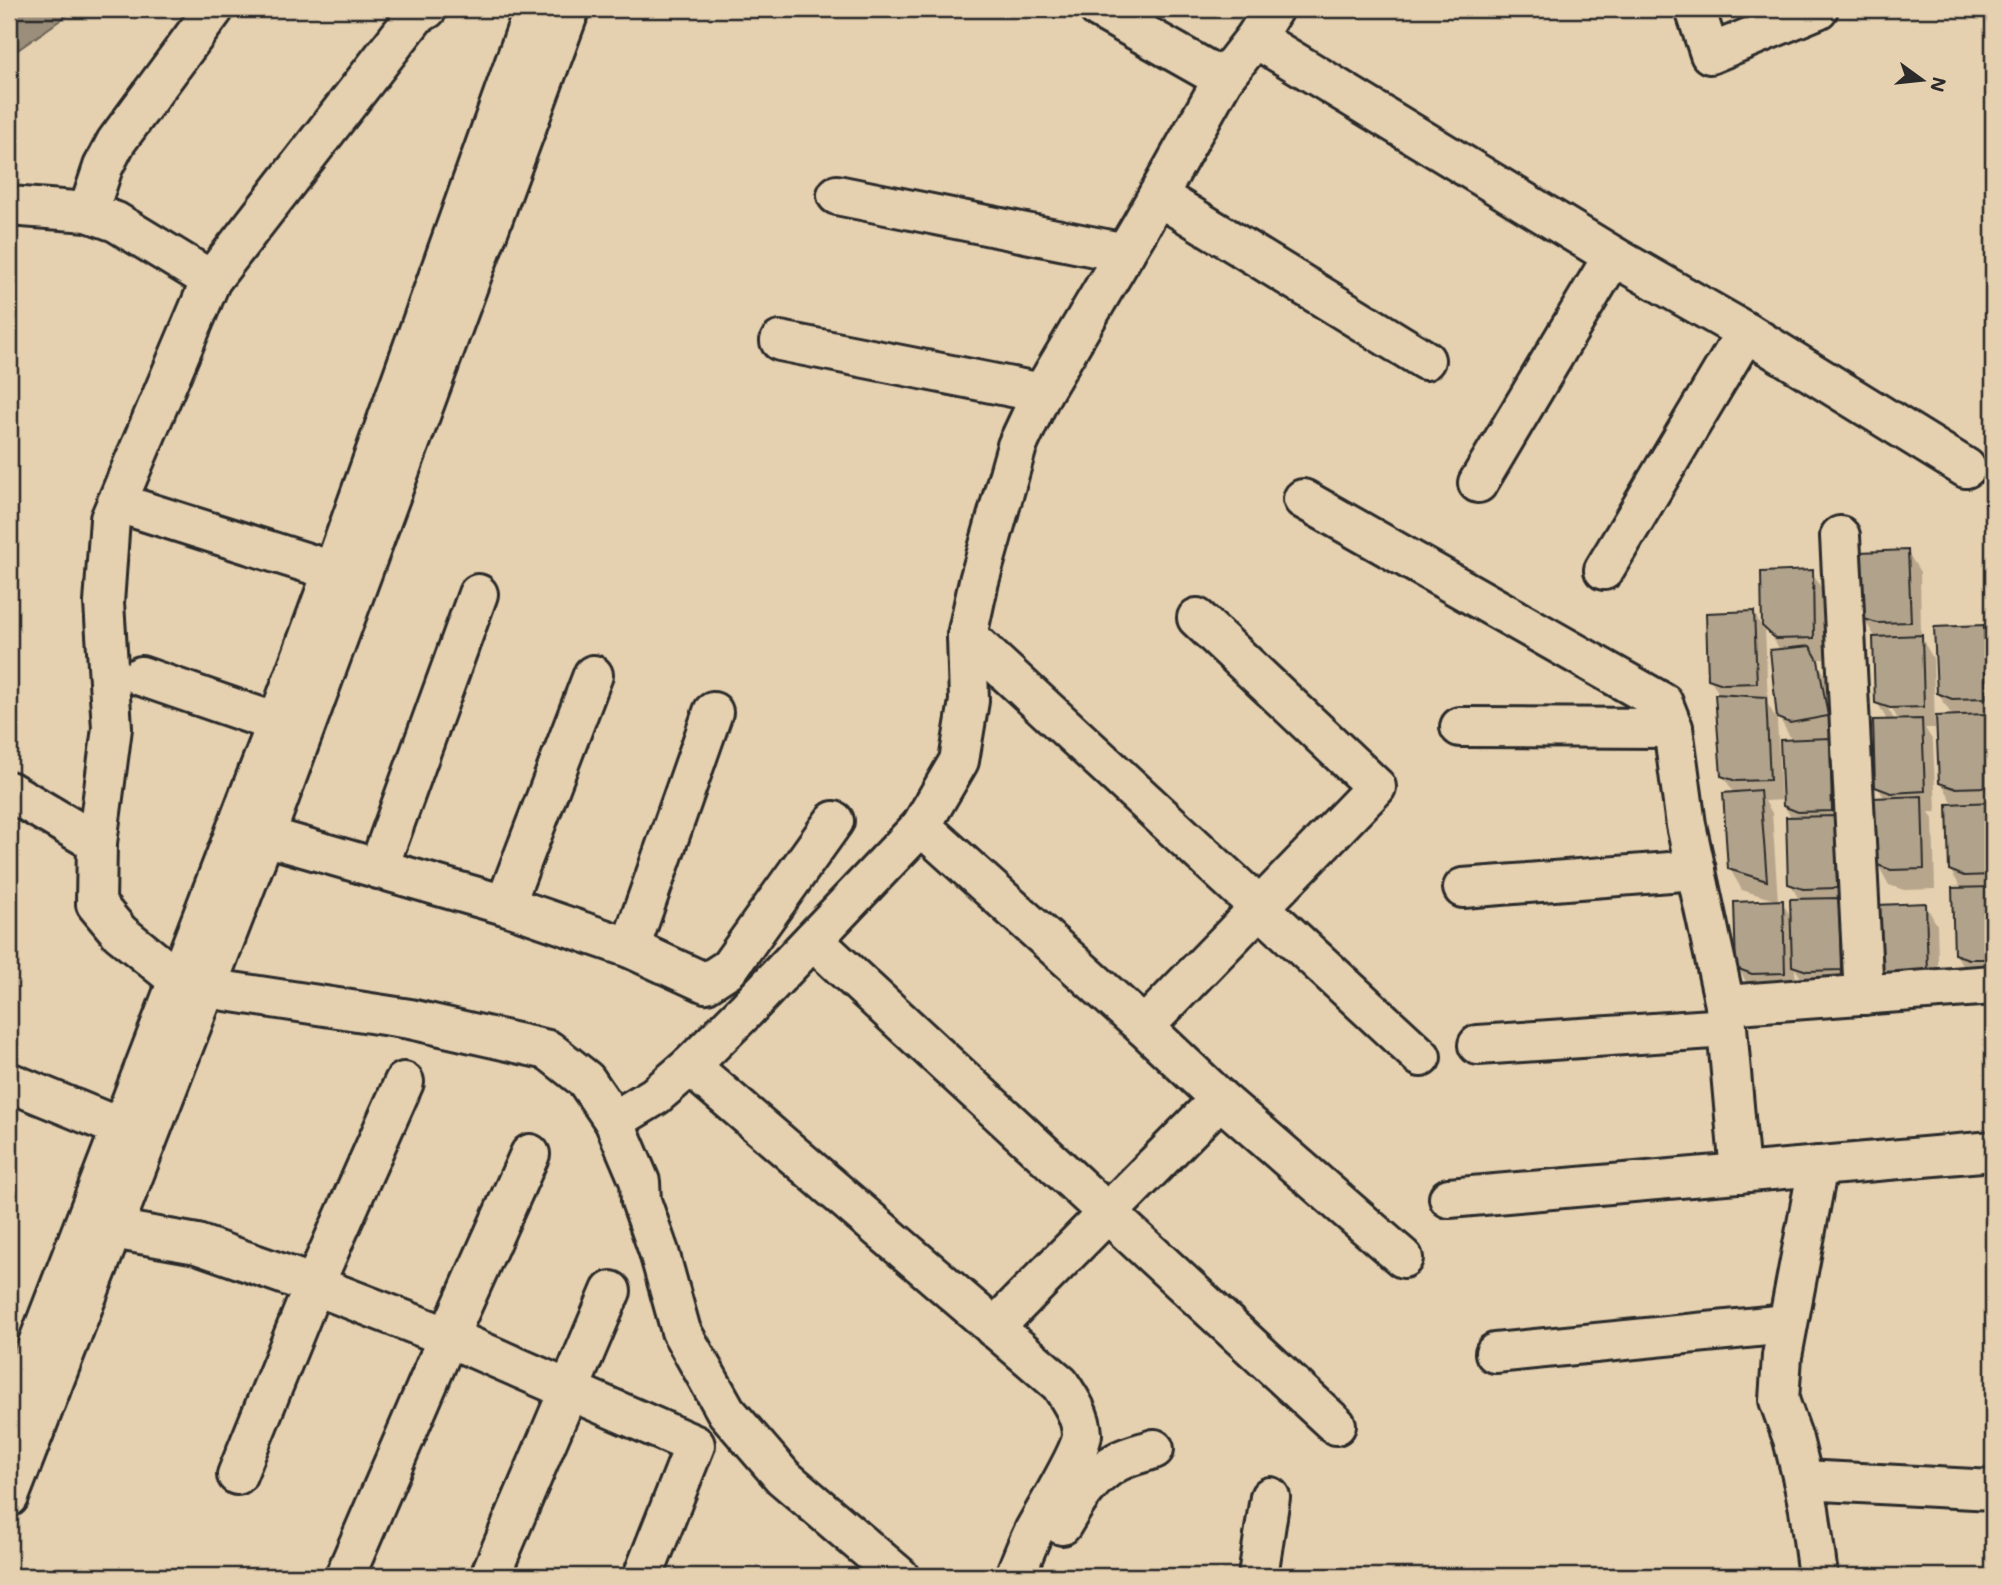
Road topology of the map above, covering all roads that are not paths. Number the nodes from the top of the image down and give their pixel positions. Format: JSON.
{"nodes":[{"id":1,"x":214,"y":9,"type":"edge"},
{"id":2,"x":427,"y":9,"type":"edge"},
{"id":3,"x":534,"y":9,"type":"edge"},
{"id":4,"x":570,"y":9,"type":"edge"},
{"id":5,"x":1099,"y":9,"type":"edge"},
{"id":6,"x":1695,"y":9,"type":"edge"},
{"id":7,"x":1818,"y":9,"type":"edge"},
{"id":8,"x":1264,"y":23,"type":"edge"},
{"id":9,"x":1223,"y":79,"type":"junction"},
{"id":10,"x":837,"y":195,"type":"dead end"},
{"id":11,"x":1158,"y":196,"type":"junction"},
{"id":12,"x":9,"y":206,"type":"edge"},
{"id":13,"x":88,"y":212,"type":"junction"},
{"id":14,"x":1125,"y":253,"type":"junction"},
{"id":15,"x":1613,"y":256,"type":"junction"},
{"id":16,"x":211,"y":280,"type":"junction"},
{"id":17,"x":1746,"y":332,"type":"junction"},
{"id":18,"x":780,"y":341,"type":"dead end"},
{"id":19,"x":1425,"y":360,"type":"dead end"},
{"id":20,"x":1042,"y":393,"type":"junction"},
{"id":21,"x":1966,"y":468,"type":"dead end"},
{"id":22,"x":1478,"y":484,"type":"dead end"},
{"id":23,"x":1303,"y":499,"type":"dead end"},
{"id":24,"x":118,"y":502,"type":"junction"},
{"id":25,"x":1840,"y":536,"type":"dead end"},
{"id":26,"x":1604,"y":570,"type":"dead end"},
{"id":27,"x":333,"y":571,"type":"junction"},
{"id":28,"x":478,"y":594,"type":"dead end"},
{"id":29,"x":1197,"y":618,"type":"dead end"},
{"id":30,"x":967,"y":636,"type":"junction"},
{"id":31,"x":593,"y":675,"type":"dead end"},
{"id":32,"x":141,"y":676,"type":"dead end"},
{"id":33,"x":713,"y":712,"type":"dead end"},
{"id":34,"x":277,"y":723,"type":"junction"},
{"id":35,"x":1460,"y":727,"type":"dead end"},
{"id":36,"x":1673,"y":728,"type":"junction"},
{"id":37,"x":9,"y":791,"type":"edge"},
{"id":38,"x":835,"y":821,"type":"dead end"},
{"id":39,"x":921,"y":826,"type":"junction"},
{"id":40,"x":265,"y":836,"type":"junction"},
{"id":41,"x":97,"y":844,"type":"junction"},
{"id":42,"x":378,"y":869,"type":"junction"},
{"id":43,"x":1696,"y":870,"type":"junction"},
{"id":44,"x":1463,"y":888,"type":"dead end"},
{"id":45,"x":505,"y":905,"type":"junction"},
{"id":46,"x":1260,"y":907,"type":"junction"},
{"id":47,"x":813,"y":940,"type":"junction"},
{"id":48,"x":630,"y":948,"type":"junction"},
{"id":49,"x":192,"y":984,"type":"junction"},
{"id":50,"x":1993,"y":985,"type":"edge"},
{"id":51,"x":1864,"y":995,"type":"junction"},
{"id":52,"x":1726,"y":1016,"type":"junction"},
{"id":53,"x":1144,"y":1027,"type":"junction"},
{"id":54,"x":1478,"y":1045,"type":"dead end"},
{"id":55,"x":1421,"y":1057,"type":"dead end"},
{"id":56,"x":690,"y":1066,"type":"junction"},
{"id":57,"x":9,"y":1082,"type":"edge"},
{"id":58,"x":404,"y":1082,"type":"dead end"},
{"id":59,"x":1220,"y":1099,"type":"junction"},
{"id":60,"x":614,"y":1121,"type":"junction"},
{"id":61,"x":121,"y":1128,"type":"junction"},
{"id":62,"x":1993,"y":1151,"type":"edge"},
{"id":63,"x":530,"y":1154,"type":"dead end"},
{"id":64,"x":1818,"y":1166,"type":"junction"},
{"id":65,"x":1740,"y":1172,"type":"junction"},
{"id":66,"x":1449,"y":1198,"type":"dead end"},
{"id":67,"x":1108,"y":1213,"type":"junction"},
{"id":68,"x":113,"y":1229,"type":"junction"},
{"id":69,"x":1403,"y":1258,"type":"dead end"},
{"id":70,"x":314,"y":1285,"type":"junction"},
{"id":71,"x":611,"y":1291,"type":"dead end"},
{"id":72,"x":1788,"y":1324,"type":"junction"},
{"id":73,"x":994,"y":1328,"type":"junction"},
{"id":74,"x":448,"y":1337,"type":"junction"},
{"id":75,"x":1495,"y":1353,"type":"dead end"},
{"id":76,"x":569,"y":1391,"type":"junction"},
{"id":77,"x":9,"y":1419,"type":"edge"},
{"id":78,"x":1336,"y":1425,"type":"dead end"},
{"id":79,"x":1154,"y":1449,"type":"dead end"},
{"id":80,"x":237,"y":1475,"type":"dead end"},
{"id":81,"x":1803,"y":1480,"type":"junction"},
{"id":82,"x":1993,"y":1490,"type":"edge"},
{"id":83,"x":9,"y":1497,"type":"edge"},
{"id":84,"x":1270,"y":1497,"type":"dead end"},
{"id":85,"x":345,"y":1576,"type":"edge"},
{"id":86,"x":490,"y":1576,"type":"edge"},
{"id":87,"x":643,"y":1576,"type":"edge"},
{"id":88,"x":899,"y":1576,"type":"edge"},
{"id":89,"x":1015,"y":1576,"type":"edge"},
{"id":90,"x":1036,"y":1576,"type":"edge"},
{"id":91,"x":1258,"y":1576,"type":"edge"},
{"id":92,"x":1818,"y":1576,"type":"edge"}],
"edges":[{"from":1,"to":13,"type":"street"},
{"from":2,"to":16,"type":"street"},
{"from":3,"to":27,"type":"street"},
{"from":4,"to":40,"type":"street"},
{"from":5,"to":9,"type":"street"},
{"from":6,"to":7,"type":"street"},
{"from":8,"to":9,"type":"street"},
{"from":8,"to":15,"type":"street"},
{"from":9,"to":11,"type":"street"},
{"from":10,"to":14,"type":"street"},
{"from":11,"to":14,"type":"street"},
{"from":11,"to":19,"type":"street"},
{"from":12,"to":13,"type":"street"},
{"from":13,"to":16,"type":"street"},
{"from":14,"to":20,"type":"street"},
{"from":15,"to":17,"type":"street"},
{"from":15,"to":22,"type":"street"},
{"from":16,"to":24,"type":"street"},
{"from":17,"to":21,"type":"street"},
{"from":17,"to":26,"type":"street"},
{"from":18,"to":20,"type":"street"},
{"from":20,"to":30,"type":"street"},
{"from":23,"to":36,"type":"street"},
{"from":24,"to":27,"type":"street"},
{"from":24,"to":41,"type":"street"},
{"from":25,"to":51,"type":"street"},
{"from":27,"to":34,"type":"street"},
{"from":28,"to":42,"type":"street"},
{"from":29,"to":46,"type":"street"},
{"from":30,"to":39,"type":"street"},
{"from":30,"to":46,"type":"street"},
{"from":31,"to":45,"type":"street"},
{"from":32,"to":34,"type":"street"},
{"from":33,"to":48,"type":"street"},
{"from":34,"to":49,"type":"street"},
{"from":35,"to":36,"type":"street"},
{"from":36,"to":43,"type":"street"},
{"from":37,"to":41,"type":"street"},
{"from":38,"to":48,"type":"street"},
{"from":39,"to":47,"type":"street"},
{"from":39,"to":53,"type":"street"},
{"from":40,"to":42,"type":"street"},
{"from":40,"to":49,"type":"street"},
{"from":41,"to":49,"type":"street"},
{"from":42,"to":45,"type":"street"},
{"from":43,"to":44,"type":"street"},
{"from":43,"to":52,"type":"street"},
{"from":45,"to":48,"type":"street"},
{"from":46,"to":53,"type":"street"},
{"from":46,"to":55,"type":"street"},
{"from":47,"to":56,"type":"street"},
{"from":47,"to":67,"type":"street"},
{"from":49,"to":60,"type":"street"},
{"from":49,"to":61,"type":"street"},
{"from":49,"to":68,"type":"street"},
{"from":50,"to":51,"type":"street"},
{"from":51,"to":52,"type":"street"},
{"from":52,"to":54,"type":"street"},
{"from":52,"to":65,"type":"street"},
{"from":53,"to":59,"type":"street"},
{"from":56,"to":60,"type":"street"},
{"from":56,"to":73,"type":"street"},
{"from":57,"to":61,"type":"street"},
{"from":58,"to":70,"type":"street"},
{"from":59,"to":67,"type":"street"},
{"from":59,"to":69,"type":"street"},
{"from":60,"to":88,"type":"street"},
{"from":61,"to":77,"type":"street"},
{"from":62,"to":64,"type":"street"},
{"from":63,"to":74,"type":"street"},
{"from":64,"to":65,"type":"street"},
{"from":64,"to":72,"type":"street"},
{"from":65,"to":66,"type":"street"},
{"from":67,"to":73,"type":"street"},
{"from":67,"to":78,"type":"street"},
{"from":68,"to":70,"type":"street"},
{"from":68,"to":83,"type":"street"},
{"from":70,"to":74,"type":"street"},
{"from":70,"to":80,"type":"street"},
{"from":71,"to":76,"type":"street"},
{"from":72,"to":75,"type":"street"},
{"from":72,"to":81,"type":"street"},
{"from":73,"to":89,"type":"street"},
{"from":74,"to":76,"type":"street"},
{"from":74,"to":85,"type":"street"},
{"from":76,"to":86,"type":"street"},
{"from":76,"to":87,"type":"street"},
{"from":79,"to":90,"type":"street"},
{"from":81,"to":82,"type":"street"},
{"from":81,"to":92,"type":"street"},
{"from":84,"to":91,"type":"street"}]}
